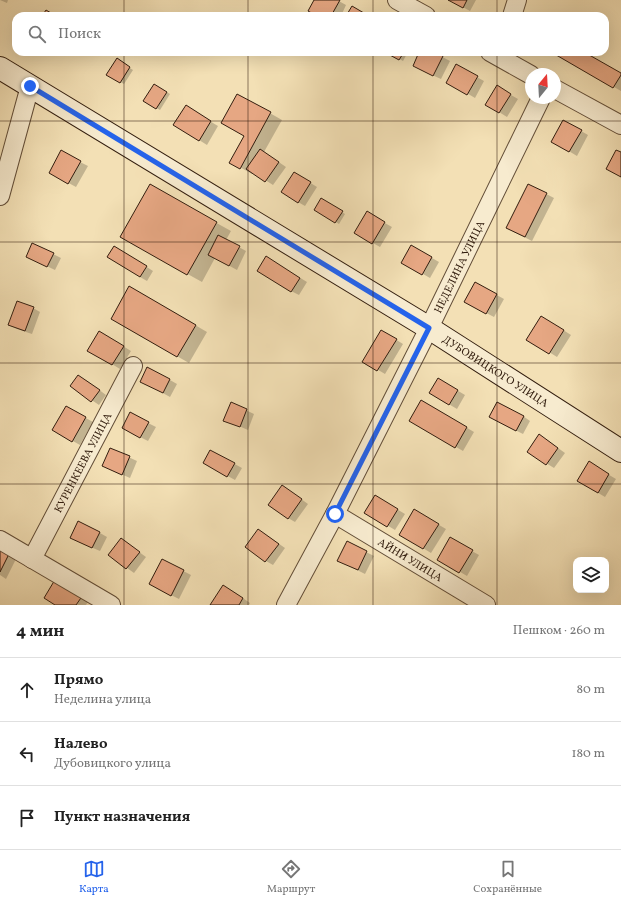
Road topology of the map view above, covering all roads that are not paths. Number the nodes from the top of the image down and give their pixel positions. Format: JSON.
{"nodes":[{"id":1,"x":397,"y":0,"type":"edge"},
{"id":2,"x":517,"y":0,"type":"edge"},
{"id":3,"x":419,"y":12,"type":"edge"},
{"id":4,"x":513,"y":12,"type":"edge"},
{"id":5,"x":500,"y":56,"type":"edge"},
{"id":6,"x":0,"y":68,"type":"edge"},
{"id":7,"x":525,"y":71,"type":"edge"},
{"id":8,"x":30,"y":86,"type":"junction"},
{"id":9,"x":561,"y":92,"type":"edge"},
{"id":10,"x":538,"y":104,"type":"edge"},
{"id":11,"x":621,"y":125,"type":"edge"},
{"id":12,"x":0,"y":196,"type":"edge"},
{"id":13,"x":429,"y":328,"type":"junction"},
{"id":14,"x":133,"y":366,"type":"dead end"},
{"id":15,"x":621,"y":451,"type":"edge"},
{"id":16,"x":335,"y":514,"type":"junction"},
{"id":17,"x":0,"y":540,"type":"edge"},
{"id":18,"x":32,"y":559,"type":"junction"},
{"id":19,"x":111,"y":605,"type":"edge"},
{"id":20,"x":286,"y":605,"type":"edge"},
{"id":21,"x":486,"y":605,"type":"edge"}],
"edges":[{"from":1,"to":3,"type":"street"},
{"from":2,"to":4,"type":"street"},
{"from":5,"to":7,"type":"street"},
{"from":6,"to":8,"type":"street","name":"ДУБОВИЦКОГО УЛИЦА"},
{"from":8,"to":12,"type":"street"},
{"from":8,"to":13,"type":"street","name":"ДУБОВИЦКОГО УЛИЦА"},
{"from":9,"to":11,"type":"street"},
{"from":10,"to":13,"type":"street","name":"НЕДЕЛИНА УЛИЦА"},
{"from":13,"to":15,"type":"street","name":"ДУБОВИЦКОГО УЛИЦА"},
{"from":13,"to":16,"type":"street","name":"НЕДЕЛИНА УЛИЦА"},
{"from":14,"to":18,"type":"street","name":"КУРЕНКЕЕВА УЛИЦА"},
{"from":16,"to":20,"type":"street","name":"НЕДЕЛИНА УЛИЦА"},
{"from":16,"to":21,"type":"street","name":"АЙНИ УЛИЦА"},
{"from":17,"to":18,"type":"street"},
{"from":18,"to":19,"type":"street"}]}
